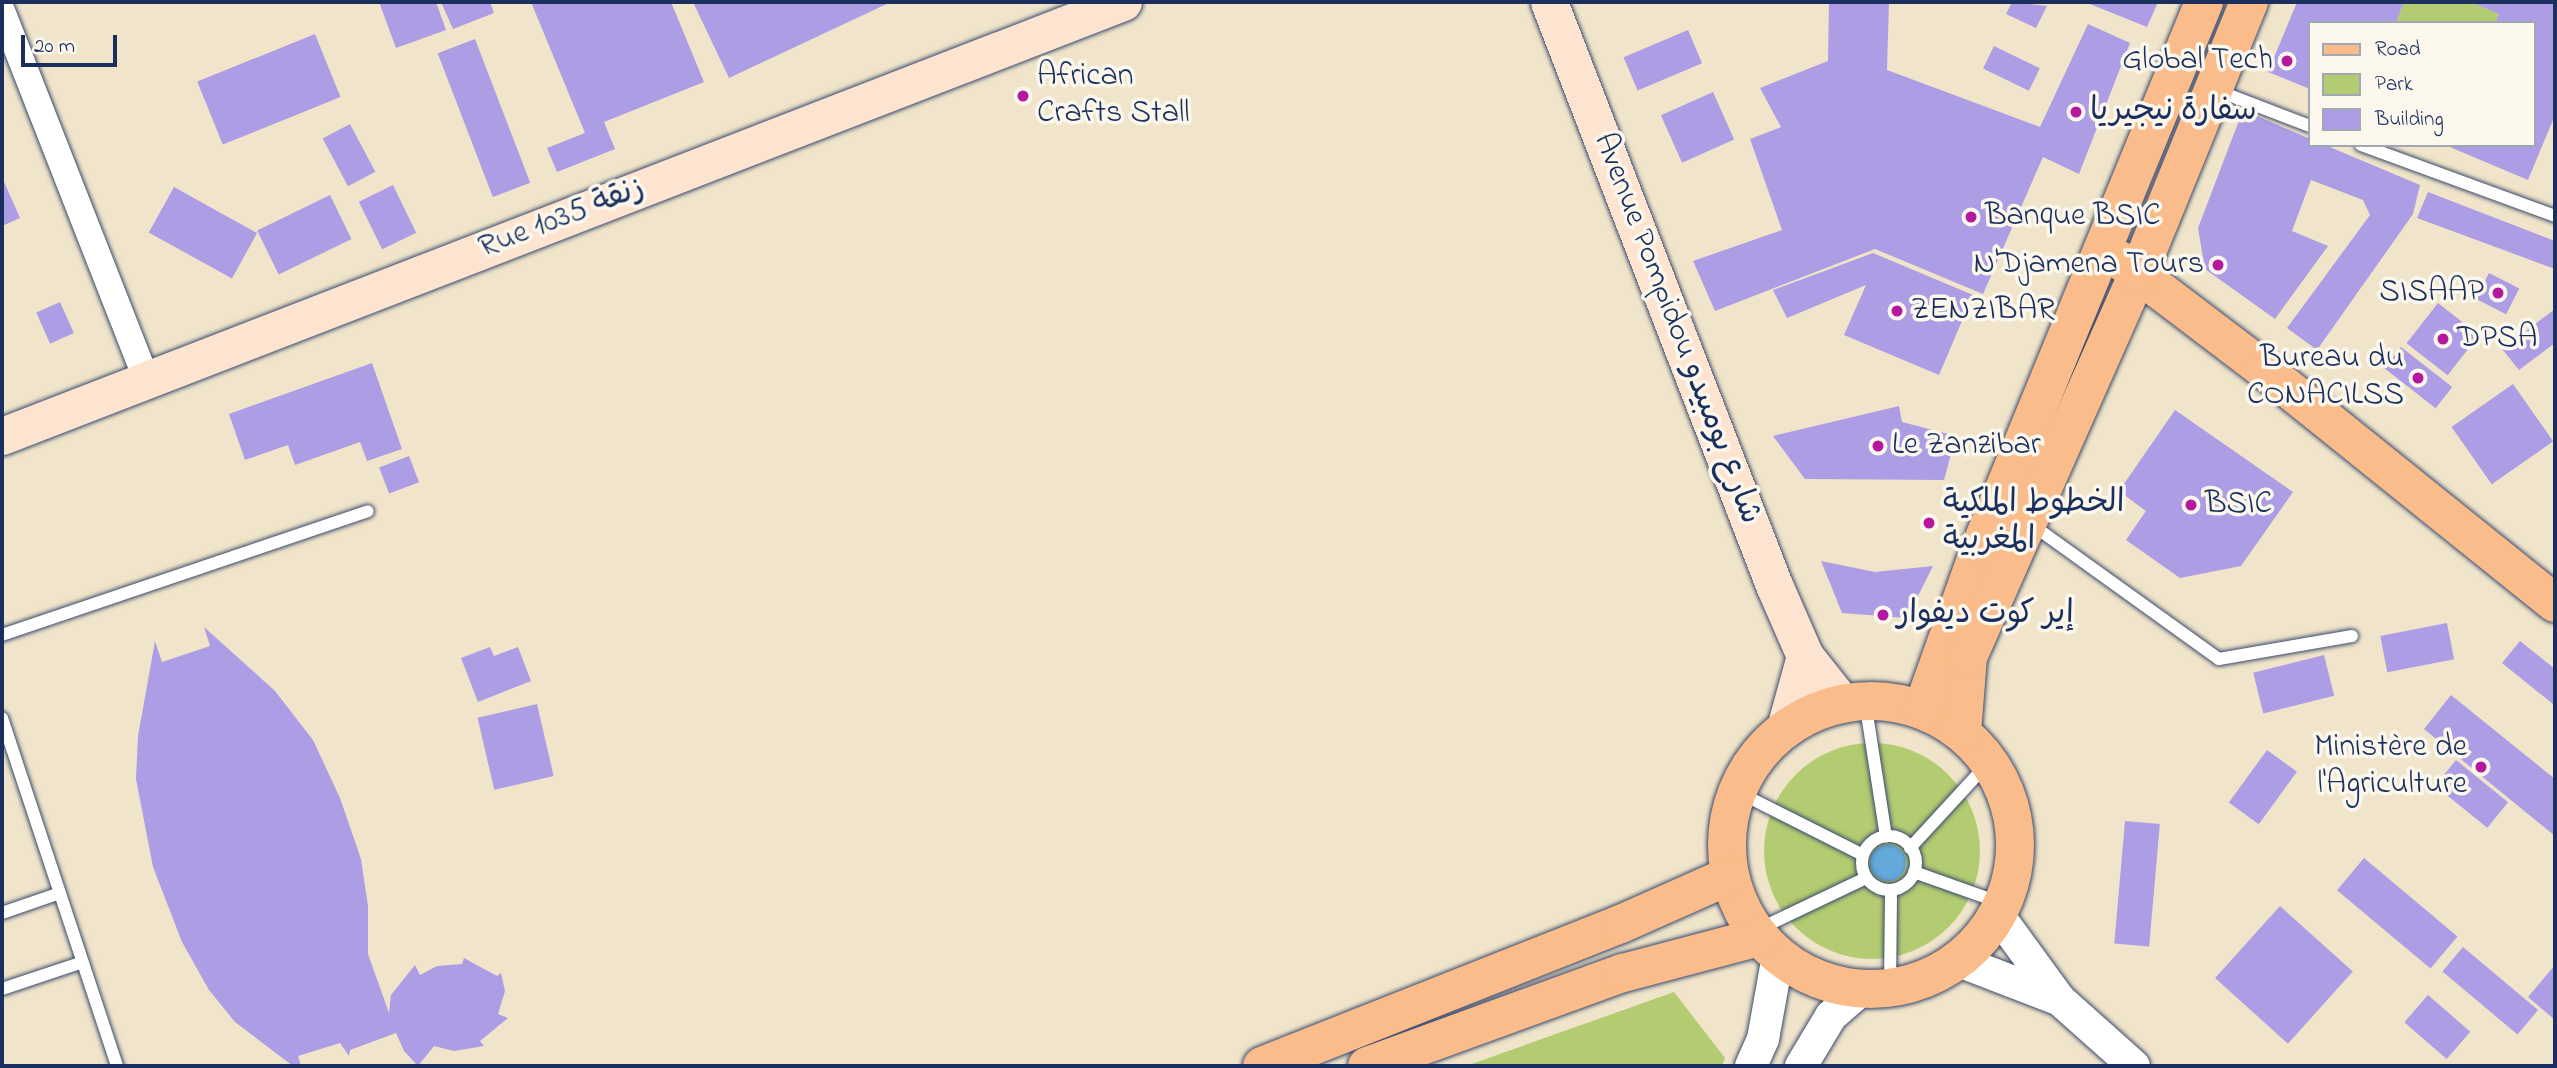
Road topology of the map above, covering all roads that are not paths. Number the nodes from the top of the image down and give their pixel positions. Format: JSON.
{"nodes":[{"id":1,"x":1123,"y":2,"type":"edge"},
{"id":2,"x":1549,"y":2,"type":"edge"},
{"id":3,"x":2204,"y":2,"type":"edge"},
{"id":4,"x":2249,"y":2,"type":"edge"},
{"id":5,"x":2,"y":11,"type":"edge"},
{"id":6,"x":2212,"y":89,"type":"junction"},
{"id":7,"x":2308,"y":125,"type":"edge"},
{"id":8,"x":2366,"y":147,"type":"edge"},
{"id":9,"x":2555,"y":216,"type":"edge"},
{"id":10,"x":2103,"y":247,"type":"junction"},
{"id":11,"x":2138,"y":274,"type":"junction"},
{"id":12,"x":146,"y":379,"type":"junction"},
{"id":13,"x":2,"y":436,"type":"edge"},
{"id":14,"x":368,"y":511,"type":"dead end"},
{"id":15,"x":2026,"y":520,"type":"junction"},
{"id":16,"x":2555,"y":603,"type":"edge"},
{"id":17,"x":2,"y":635,"type":"edge"},
{"id":18,"x":2353,"y":636,"type":"dead end"},
{"id":19,"x":1805,"y":656,"type":"junction"},
{"id":20,"x":1854,"y":702,"type":"junction"},
{"id":21,"x":1922,"y":710,"type":"junction"},
{"id":22,"x":2,"y":718,"type":"edge"},
{"id":23,"x":1785,"y":728,"type":"junction"},
{"id":24,"x":1962,"y":733,"type":"junction"},
{"id":25,"x":1989,"y":762,"type":"junction"},
{"id":26,"x":1737,"y":792,"type":"junction"},
{"id":27,"x":1886,"y":836,"type":"junction"},
{"id":28,"x":1910,"y":848,"type":"junction"},
{"id":29,"x":1863,"y":855,"type":"junction"},
{"id":30,"x":1914,"y":872,"type":"junction"},
{"id":31,"x":1729,"y":876,"type":"junction"},
{"id":32,"x":1866,"y":878,"type":"junction"},
{"id":33,"x":1891,"y":890,"type":"junction"},
{"id":34,"x":60,"y":892,"type":"junction"},
{"id":35,"x":2001,"y":909,"type":"junction"},
{"id":36,"x":2,"y":913,"type":"edge"},
{"id":37,"x":1764,"y":941,"type":"junction"},
{"id":38,"x":1959,"y":961,"type":"junction"},
{"id":39,"x":83,"y":962,"type":"junction"},
{"id":40,"x":2,"y":989,"type":"edge"},
{"id":41,"x":1875,"y":989,"type":"junction"},
{"id":42,"x":2060,"y":1000,"type":"junction"},
{"id":43,"x":117,"y":1066,"type":"edge"},
{"id":44,"x":1262,"y":1066,"type":"edge"},
{"id":45,"x":1367,"y":1066,"type":"edge"},
{"id":46,"x":1751,"y":1066,"type":"edge"},
{"id":47,"x":1801,"y":1066,"type":"edge"},
{"id":48,"x":2134,"y":1066,"type":"edge"}],
"edges":[{"from":1,"to":12,"type":"main road","name":"Rue 1035 زنقة"},
{"from":2,"to":19,"type":"main road","name":"Avenue Pompidou شارع بومبيدو"},
{"from":3,"to":10,"type":"main road"},
{"from":4,"to":6,"type":"main road"},
{"from":5,"to":12,"type":"street"},
{"from":6,"to":7,"type":"lane"},
{"from":6,"to":11,"type":"main road"},
{"from":8,"to":9,"type":"lane"},
{"from":10,"to":11,"type":"main road"},
{"from":10,"to":21,"type":"main road"},
{"from":11,"to":15,"type":"main road"},
{"from":11,"to":16,"type":"main road"},
{"from":12,"to":13,"type":"main road","name":"Rue 1035 زنقة"},
{"from":14,"to":17,"type":"lane"},
{"from":15,"to":18,"type":"lane"},
{"from":15,"to":24,"type":"main road"},
{"from":19,"to":20,"type":"main road","name":"Avenue Pompidou شارع بومبيدو"},
{"from":19,"to":23,"type":"main road"},
{"from":20,"to":21,"type":"main road"},
{"from":20,"to":23,"type":"main road"},
{"from":20,"to":27,"type":"lane"},
{"from":21,"to":24,"type":"main road"},
{"from":22,"to":34,"type":"lane"},
{"from":23,"to":26,"type":"main road"},
{"from":24,"to":25,"type":"main road"},
{"from":25,"to":28,"type":"lane"},
{"from":25,"to":35,"type":"main road"},
{"from":26,"to":29,"type":"lane"},
{"from":26,"to":31,"type":"main road"},
{"from":27,"to":28,"type":"lane"},
{"from":27,"to":29,"type":"lane"},
{"from":28,"to":30,"type":"lane"},
{"from":29,"to":32,"type":"lane"},
{"from":30,"to":33,"type":"lane"},
{"from":30,"to":35,"type":"lane"},
{"from":31,"to":37,"type":"main road"},
{"from":31,"to":44,"type":"main road"},
{"from":32,"to":33,"type":"lane"},
{"from":32,"to":37,"type":"lane"},
{"from":33,"to":41,"type":"lane"},
{"from":34,"to":36,"type":"lane"},
{"from":34,"to":39,"type":"lane"},
{"from":35,"to":38,"type":"main road"},
{"from":35,"to":42,"type":"street"},
{"from":37,"to":41,"type":"main road"},
{"from":37,"to":45,"type":"main road"},
{"from":37,"to":46,"type":"street"},
{"from":38,"to":41,"type":"main road"},
{"from":38,"to":42,"type":"street"},
{"from":39,"to":40,"type":"lane"},
{"from":39,"to":43,"type":"lane"},
{"from":41,"to":47,"type":"street"},
{"from":42,"to":48,"type":"street"}]}
